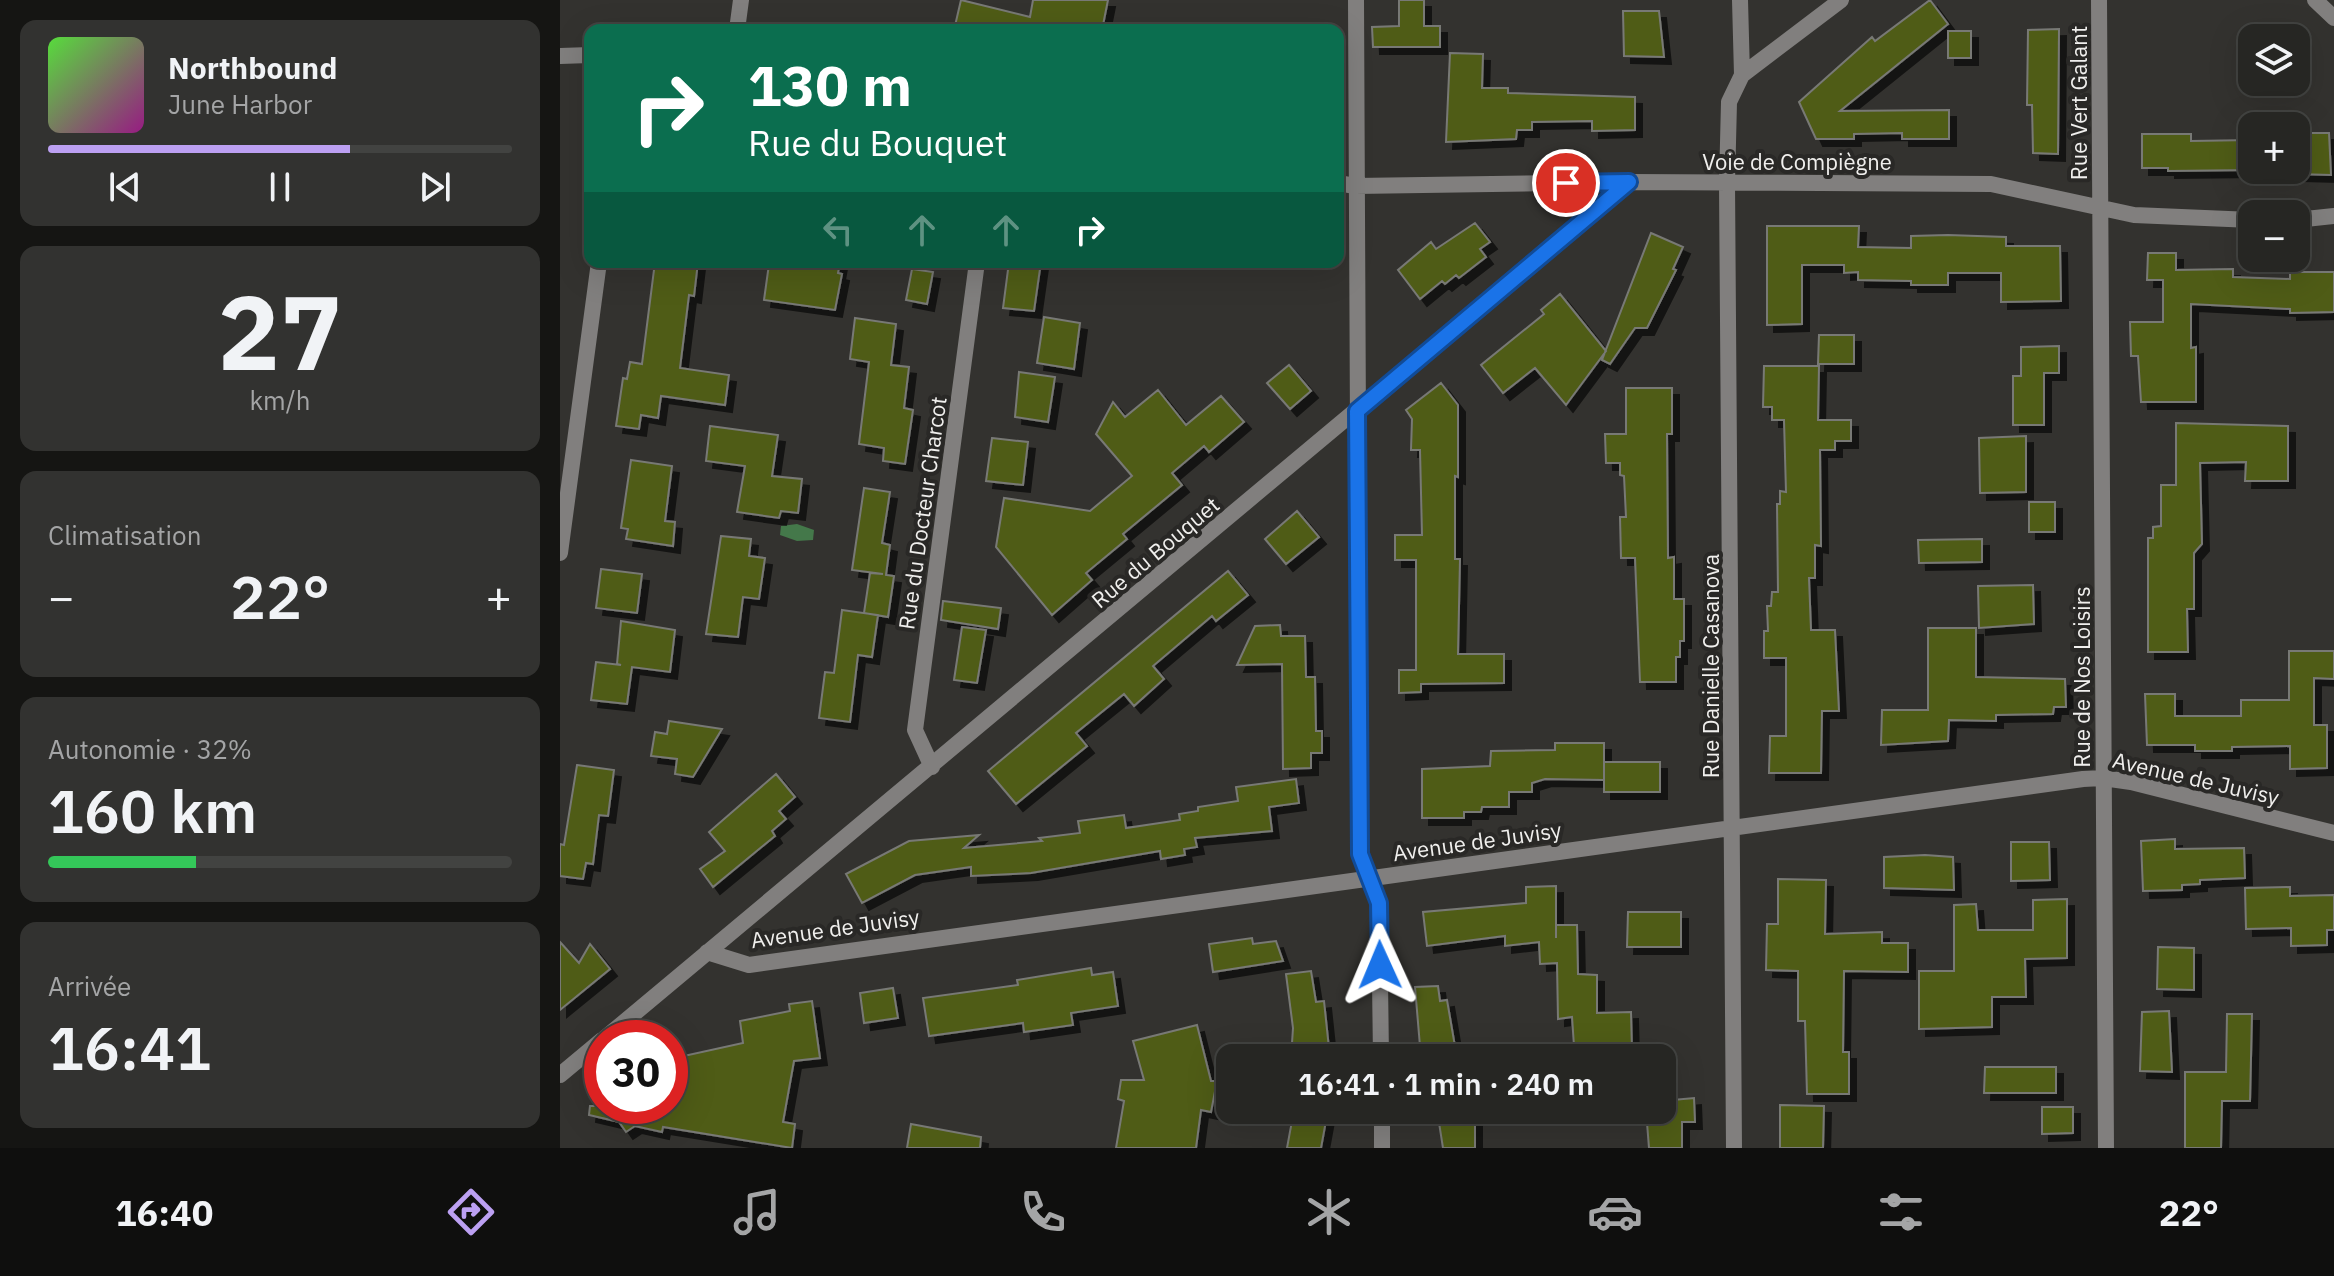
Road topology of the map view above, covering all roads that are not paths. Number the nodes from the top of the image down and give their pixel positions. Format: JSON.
{"nodes":[{"id":1,"x":741,"y":0,"type":"edge"},
{"id":2,"x":1356,"y":0,"type":"edge"},
{"id":3,"x":1740,"y":0,"type":"edge"},
{"id":4,"x":1841,"y":0,"type":"edge"},
{"id":5,"x":2099,"y":0,"type":"edge"},
{"id":6,"x":2315,"y":0,"type":"edge"},
{"id":7,"x":2334,"y":18,"type":"edge"},
{"id":8,"x":738,"y":24,"type":"edge"},
{"id":9,"x":584,"y":55,"type":"edge"},
{"id":10,"x":560,"y":56,"type":"edge"},
{"id":11,"x":1742,"y":75,"type":"junction"},
{"id":12,"x":1629,"y":182,"type":"junction"},
{"id":13,"x":1727,"y":183,"type":"junction"},
{"id":14,"x":1346,"y":184,"type":"edge"},
{"id":15,"x":2100,"y":206,"type":"junction"},
{"id":16,"x":2334,"y":216,"type":"edge"},
{"id":17,"x":2238,"y":219,"type":"edge"},
{"id":18,"x":2310,"y":219,"type":"edge"},
{"id":19,"x":598,"y":268,"type":"edge"},
{"id":20,"x":976,"y":268,"type":"edge"},
{"id":21,"x":1357,"y":411,"type":"junction"},
{"id":22,"x":560,"y":553,"type":"edge"},
{"id":23,"x":932,"y":767,"type":"junction"},
{"id":24,"x":2103,"y":778,"type":"junction"},
{"id":25,"x":1733,"y":827,"type":"junction"},
{"id":26,"x":2334,"y":833,"type":"edge"},
{"id":27,"x":1371,"y":878,"type":"junction"},
{"id":28,"x":707,"y":952,"type":"junction"},
{"id":29,"x":626,"y":1020,"type":"edge"},
{"id":30,"x":1381,"y":1044,"type":"edge"},
{"id":31,"x":584,"y":1055,"type":"edge"},
{"id":32,"x":560,"y":1075,"type":"edge"},
{"id":33,"x":1382,"y":1124,"type":"edge"},
{"id":34,"x":1382,"y":1148,"type":"edge"},
{"id":35,"x":1734,"y":1148,"type":"edge"},
{"id":36,"x":2106,"y":1148,"type":"edge"}],
"edges":[{"from":1,"to":8,"type":"street"},
{"from":2,"to":14,"type":"street"},
{"from":3,"to":11,"type":"street"},
{"from":4,"to":11,"type":"street"},
{"from":5,"to":15,"type":"street","name":"Rue Vert Galant"},
{"from":6,"to":7,"type":"street"},
{"from":9,"to":10,"type":"street"},
{"from":11,"to":13,"type":"street","name":"Rue Danielle Casanova"},
{"from":12,"to":13,"type":"street","name":"Voie de Compiègne"},
{"from":12,"to":14,"type":"street","name":"Voie de Compiègne"},
{"from":12,"to":21,"type":"street","name":"Rue du Bouquet"},
{"from":13,"to":15,"type":"street","name":"Voie de Compiègne"},
{"from":13,"to":25,"type":"street","name":"Rue Danielle Casanova"},
{"from":14,"to":21,"type":"street"},
{"from":15,"to":17,"type":"street","name":"Voie de Compiègne"},
{"from":15,"to":24,"type":"street","name":"Rue de Nos Loisirs"},
{"from":16,"to":18,"type":"street"},
{"from":19,"to":22,"type":"street"},
{"from":20,"to":23,"type":"street","name":"Rue du Docteur Charcot"},
{"from":21,"to":23,"type":"street","name":"Rue du Bouquet"},
{"from":21,"to":27,"type":"street"},
{"from":23,"to":28,"type":"street","name":"Rue du Bouquet"},
{"from":24,"to":25,"type":"street","name":"Avenue de Juvisy"},
{"from":24,"to":26,"type":"street","name":"Avenue de Juvisy"},
{"from":24,"to":36,"type":"street","name":"Rue de Nos Loisirs"},
{"from":25,"to":27,"type":"street","name":"Avenue de Juvisy"},
{"from":25,"to":35,"type":"street","name":"Rue Danielle Casanova"},
{"from":27,"to":28,"type":"street","name":"Avenue de Juvisy"},
{"from":27,"to":30,"type":"street"},
{"from":28,"to":29,"type":"street"},
{"from":31,"to":32,"type":"street"},
{"from":33,"to":34,"type":"street"}]}
